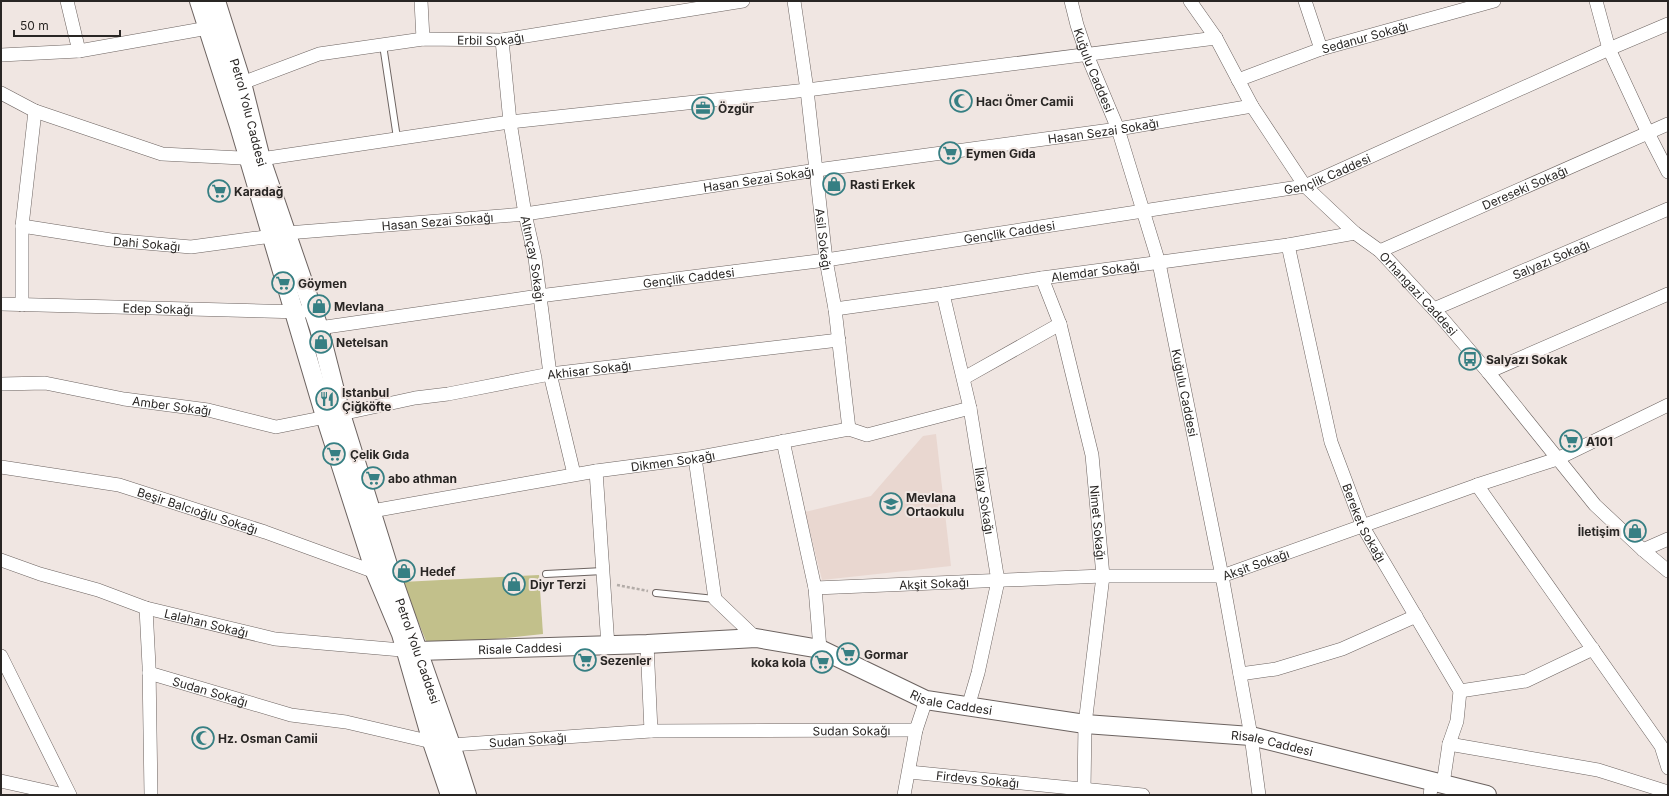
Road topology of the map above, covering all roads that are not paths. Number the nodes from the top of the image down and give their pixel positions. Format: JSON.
{"nodes":[{"id":1,"x":67,"y":1,"type":"edge"},
{"id":2,"x":199,"y":1,"type":"edge"},
{"id":3,"x":216,"y":1,"type":"edge"},
{"id":4,"x":421,"y":1,"type":"edge"},
{"id":5,"x":743,"y":1,"type":"edge"},
{"id":6,"x":794,"y":1,"type":"edge"},
{"id":7,"x":1071,"y":1,"type":"edge"},
{"id":8,"x":1190,"y":1,"type":"edge"},
{"id":9,"x":1305,"y":1,"type":"edge"},
{"id":10,"x":1494,"y":1,"type":"edge"},
{"id":11,"x":1596,"y":1,"type":"edge"},
{"id":12,"x":1668,"y":24,"type":"edge"},
{"id":13,"x":208,"y":28,"type":"junction"},
{"id":14,"x":1216,"y":38,"type":"junction"},
{"id":15,"x":423,"y":39,"type":"junction"},
{"id":16,"x":502,"y":40,"type":"junction"},
{"id":17,"x":383,"y":45,"type":"junction"},
{"id":18,"x":1321,"y":49,"type":"junction"},
{"id":19,"x":1609,"y":49,"type":"junction"},
{"id":20,"x":79,"y":51,"type":"junction"},
{"id":21,"x":1,"y":55,"type":"edge"},
{"id":22,"x":1087,"y":55,"type":"junction"},
{"id":23,"x":1238,"y":80,"type":"junction"},
{"id":24,"x":242,"y":83,"type":"junction"},
{"id":25,"x":807,"y":90,"type":"junction"},
{"id":26,"x":1,"y":93,"type":"edge"},
{"id":27,"x":1252,"y":106,"type":"junction"},
{"id":28,"x":35,"y":111,"type":"junction"},
{"id":29,"x":510,"y":122,"type":"junction"},
{"id":30,"x":1668,"y":124,"type":"edge"},
{"id":31,"x":1118,"y":129,"type":"junction"},
{"id":32,"x":1648,"y":133,"type":"junction"},
{"id":33,"x":397,"y":138,"type":"junction"},
{"id":34,"x":255,"y":158,"type":"junction"},
{"id":35,"x":817,"y":170,"type":"junction"},
{"id":36,"x":1668,"y":172,"type":"edge"},
{"id":37,"x":1305,"y":186,"type":"junction"},
{"id":38,"x":1668,"y":209,"type":"edge"},
{"id":39,"x":1141,"y":210,"type":"junction"},
{"id":40,"x":526,"y":214,"type":"junction"},
{"id":41,"x":22,"y":226,"type":"junction"},
{"id":42,"x":1355,"y":233,"type":"junction"},
{"id":43,"x":279,"y":234,"type":"junction"},
{"id":44,"x":1288,"y":245,"type":"junction"},
{"id":45,"x":1380,"y":251,"type":"junction"},
{"id":46,"x":826,"y":260,"type":"junction"},
{"id":47,"x":1159,"y":263,"type":"junction"},
{"id":48,"x":1042,"y":278,"type":"junction"},
{"id":49,"x":944,"y":294,"type":"junction"},
{"id":50,"x":1668,"y":294,"type":"edge"},
{"id":51,"x":539,"y":296,"type":"junction"},
{"id":52,"x":1,"y":304,"type":"edge"},
{"id":53,"x":22,"y":305,"type":"junction"},
{"id":54,"x":835,"y":309,"type":"junction"},
{"id":55,"x":1434,"y":309,"type":"junction"},
{"id":56,"x":294,"y":312,"type":"junction"},
{"id":57,"x":317,"y":320,"type":"junction"},
{"id":58,"x":1060,"y":324,"type":"junction"},
{"id":59,"x":839,"y":340,"type":"junction"},
{"id":60,"x":1488,"y":372,"type":"junction"},
{"id":61,"x":550,"y":374,"type":"junction"},
{"id":62,"x":964,"y":378,"type":"junction"},
{"id":63,"x":1,"y":384,"type":"edge"},
{"id":64,"x":1668,"y":405,"type":"edge"},
{"id":65,"x":970,"y":408,"type":"junction"},
{"id":66,"x":334,"y":416,"type":"junction"},
{"id":67,"x":849,"y":429,"type":"junction"},
{"id":68,"x":783,"y":441,"type":"junction"},
{"id":69,"x":695,"y":458,"type":"junction"},
{"id":70,"x":1557,"y":459,"type":"junction"},
{"id":71,"x":1,"y":467,"type":"edge"},
{"id":72,"x":596,"y":470,"type":"junction"},
{"id":73,"x":574,"y":474,"type":"junction"},
{"id":74,"x":1477,"y":485,"type":"junction"},
{"id":75,"x":372,"y":511,"type":"junction"},
{"id":76,"x":1363,"y":527,"type":"junction"},
{"id":77,"x":1668,"y":539,"type":"edge"},
{"id":78,"x":1643,"y":550,"type":"junction"},
{"id":79,"x":1,"y":560,"type":"edge"},
{"id":80,"x":382,"y":568,"type":"junction"},
{"id":81,"x":1668,"y":572,"type":"edge"},
{"id":82,"x":546,"y":574,"type":"dead end"},
{"id":83,"x":604,"y":576,"type":"junction"},
{"id":84,"x":1103,"y":576,"type":"junction"},
{"id":85,"x":1222,"y":576,"type":"junction"},
{"id":86,"x":998,"y":581,"type":"junction"},
{"id":87,"x":815,"y":588,"type":"junction"},
{"id":88,"x":656,"y":593,"type":"road end"},
{"id":89,"x":715,"y":599,"type":"junction"},
{"id":90,"x":146,"y":608,"type":"junction"},
{"id":91,"x":1416,"y":616,"type":"junction"},
{"id":92,"x":756,"y":638,"type":"junction"},
{"id":93,"x":647,"y":644,"type":"junction"},
{"id":94,"x":608,"y":646,"type":"junction"},
{"id":95,"x":820,"y":649,"type":"junction"},
{"id":96,"x":1593,"y":649,"type":"junction"},
{"id":97,"x":412,"y":651,"type":"junction"},
{"id":98,"x":1,"y":656,"type":"edge"},
{"id":99,"x":149,"y":673,"type":"junction"},
{"id":100,"x":1240,"y":674,"type":"junction"},
{"id":101,"x":1460,"y":691,"type":"junction"},
{"id":102,"x":926,"y":700,"type":"junction"},
{"id":103,"x":968,"y":707,"type":"junction"},
{"id":104,"x":1085,"y":724,"type":"junction"},
{"id":105,"x":916,"y":730,"type":"junction"},
{"id":106,"x":651,"y":731,"type":"junction"},
{"id":107,"x":1251,"y":736,"type":"junction"},
{"id":108,"x":432,"y":742,"type":"junction"},
{"id":109,"x":1449,"y":744,"type":"junction"},
{"id":110,"x":451,"y":745,"type":"junction"},
{"id":111,"x":1668,"y":768,"type":"edge"},
{"id":112,"x":909,"y":772,"type":"junction"},
{"id":113,"x":1,"y":781,"type":"edge"},
{"id":114,"x":1435,"y":787,"type":"edge"},
{"id":115,"x":1084,"y":790,"type":"junction"},
{"id":116,"x":1668,"y":792,"type":"edge"},
{"id":117,"x":64,"y":795,"type":"edge"},
{"id":118,"x":70,"y":795,"type":"edge"},
{"id":119,"x":151,"y":795,"type":"edge"},
{"id":120,"x":450,"y":795,"type":"edge"},
{"id":121,"x":467,"y":795,"type":"edge"},
{"id":122,"x":904,"y":795,"type":"edge"},
{"id":123,"x":1143,"y":795,"type":"edge"},
{"id":124,"x":1259,"y":795,"type":"edge"},
{"id":125,"x":1486,"y":795,"type":"edge"}],
"edges":[{"from":1,"to":20,"type":"street"},
{"from":2,"to":13,"type":"main road","name":"Petrol Yolu Caddesi"},
{"from":3,"to":24,"type":"main road","name":"Petrol Yolu Caddesi"},
{"from":4,"to":15,"type":"street"},
{"from":5,"to":16,"type":"street","name":"Erbil Sokağı"},
{"from":6,"to":25,"type":"street","name":"Asil Sokağı"},
{"from":7,"to":22,"type":"street","name":"Kuğulu Caddesi"},
{"from":8,"to":14,"type":"street","name":"Orhangazi Caddesi"},
{"from":9,"to":18,"type":"street"},
{"from":10,"to":18,"type":"street","name":"Sedanur Sokağı"},
{"from":11,"to":19,"type":"street"},
{"from":12,"to":19,"type":"street","name":"Gençlik Caddesi"},
{"from":13,"to":20,"type":"street"},
{"from":13,"to":34,"type":"main road","name":"Petrol Yolu Caddesi"},
{"from":14,"to":22,"type":"street"},
{"from":14,"to":23,"type":"street","name":"Orhangazi Caddesi"},
{"from":15,"to":16,"type":"street","name":"Erbil Sokağı"},
{"from":15,"to":17,"type":"street","name":"Erbil Sokağı"},
{"from":16,"to":29,"type":"street","name":"Altınçay Sokağı"},
{"from":17,"to":24,"type":"street","name":"Erbil Sokağı"},
{"from":17,"to":33,"type":"lane"},
{"from":18,"to":23,"type":"street","name":"Sedanur Sokağı"},
{"from":19,"to":32,"type":"street"},
{"from":19,"to":37,"type":"street","name":"Gençlik Caddesi"},
{"from":20,"to":21,"type":"street"},
{"from":22,"to":25,"type":"street"},
{"from":22,"to":31,"type":"street","name":"Kuğulu Caddesi"},
{"from":23,"to":27,"type":"street","name":"Orhangazi Caddesi"},
{"from":24,"to":34,"type":"main road","name":"Petrol Yolu Caddesi"},
{"from":25,"to":29,"type":"street"},
{"from":25,"to":35,"type":"street","name":"Asil Sokağı"},
{"from":26,"to":28,"type":"street"},
{"from":27,"to":31,"type":"street","name":"Hasan Sezai Sokağı"},
{"from":27,"to":37,"type":"street","name":"Orhangazi Caddesi"},
{"from":28,"to":34,"type":"street"},
{"from":28,"to":41,"type":"street"},
{"from":29,"to":33,"type":"street"},
{"from":29,"to":40,"type":"street","name":"Altınçay Sokağı"},
{"from":30,"to":32,"type":"street","name":"Dereseki Sokağı"},
{"from":31,"to":35,"type":"street","name":"Hasan Sezai Sokağı"},
{"from":31,"to":39,"type":"street","name":"Kuğulu Caddesi"},
{"from":32,"to":36,"type":"street"},
{"from":32,"to":45,"type":"street","name":"Dereseki Sokağı"},
{"from":33,"to":34,"type":"street"},
{"from":34,"to":43,"type":"main road","name":"Petrol Yolu Caddesi"},
{"from":35,"to":40,"type":"street","name":"Hasan Sezai Sokağı"},
{"from":35,"to":46,"type":"street","name":"Asil Sokağı"},
{"from":37,"to":39,"type":"street","name":"Gençlik Caddesi"},
{"from":37,"to":42,"type":"street","name":"Orhangazi Caddesi"},
{"from":38,"to":55,"type":"street","name":"Salyazı Sokağı"},
{"from":39,"to":46,"type":"street","name":"Gençlik Caddesi"},
{"from":39,"to":47,"type":"street","name":"Kuğulu Caddesi"},
{"from":40,"to":43,"type":"street","name":"Hasan Sezai Sokağı"},
{"from":40,"to":51,"type":"street","name":"Altınçay Sokağı"},
{"from":41,"to":43,"type":"street","name":"Dahi Sokağı"},
{"from":41,"to":53,"type":"street"},
{"from":42,"to":44,"type":"street","name":"Alemdar Sokağı"},
{"from":42,"to":45,"type":"street","name":"Orhangazi Caddesi"},
{"from":43,"to":56,"type":"main road","name":"Petrol Yolu Caddesi"},
{"from":43,"to":57,"type":"main road","name":"Petrol Yolu Caddesi"},
{"from":44,"to":47,"type":"street","name":"Alemdar Sokağı"},
{"from":44,"to":76,"type":"street","name":"Bereket Sokağı"},
{"from":45,"to":55,"type":"street","name":"Orhangazi Caddesi"},
{"from":46,"to":51,"type":"street","name":"Gençlik Caddesi"},
{"from":46,"to":54,"type":"street","name":"Asil Sokağı"},
{"from":47,"to":48,"type":"street","name":"Alemdar Sokağı"},
{"from":47,"to":85,"type":"street","name":"Kuğulu Caddesi"},
{"from":48,"to":49,"type":"street","name":"Alemdar Sokağı"},
{"from":48,"to":58,"type":"street","name":"Nimet Sokağı"},
{"from":49,"to":54,"type":"street","name":"Alemdar Sokağı"},
{"from":49,"to":62,"type":"street","name":"İlkay Sokağı"},
{"from":50,"to":60,"type":"street"},
{"from":51,"to":57,"type":"street","name":"Gençlik Caddesi"},
{"from":51,"to":61,"type":"street","name":"Altınçay Sokağı"},
{"from":52,"to":53,"type":"street","name":"Edep Sokağı"},
{"from":53,"to":56,"type":"street","name":"Edep Sokağı"},
{"from":54,"to":59,"type":"street","name":"Asil Sokağı"},
{"from":55,"to":60,"type":"street","name":"Orhangazi Caddesi"},
{"from":56,"to":57,"type":"street","name":"Edep Sokağı"},
{"from":56,"to":66,"type":"main road","name":"Petrol Yolu Caddesi"},
{"from":57,"to":66,"type":"main road","name":"Petrol Yolu Caddesi"},
{"from":58,"to":62,"type":"street"},
{"from":58,"to":84,"type":"street","name":"Nimet Sokağı"},
{"from":59,"to":61,"type":"street","name":"Akhisar Sokağı"},
{"from":59,"to":67,"type":"street","name":"Asil Sokağı"},
{"from":60,"to":70,"type":"street","name":"Orhangazi Caddesi"},
{"from":61,"to":66,"type":"street","name":"Akhisar Sokağı"},
{"from":61,"to":73,"type":"street","name":"Altınçay Sokağı"},
{"from":62,"to":65,"type":"street","name":"İlkay Sokağı"},
{"from":63,"to":66,"type":"street","name":"Amber Sokağı"},
{"from":64,"to":70,"type":"street","name":"Akşit Sokağı"},
{"from":65,"to":67,"type":"street","name":"Dikmen Sokağı"},
{"from":65,"to":86,"type":"street","name":"İlkay Sokağı"},
{"from":66,"to":75,"type":"main road","name":"Petrol Yolu Caddesi"},
{"from":66,"to":80,"type":"main road","name":"Petrol Yolu Caddesi"},
{"from":67,"to":68,"type":"street","name":"Dikmen Sokağı"},
{"from":68,"to":69,"type":"street","name":"Dikmen Sokağı"},
{"from":68,"to":87,"type":"street"},
{"from":69,"to":72,"type":"street","name":"Dikmen Sokağı"},
{"from":69,"to":89,"type":"street"},
{"from":70,"to":74,"type":"street","name":"Akşit Sokağı"},
{"from":70,"to":78,"type":"street","name":"Orhangazi Caddesi"},
{"from":71,"to":80,"type":"street","name":"Beşir Balcıoğlu Sokağı"},
{"from":72,"to":73,"type":"street","name":"Dikmen Sokağı"},
{"from":72,"to":83,"type":"street"},
{"from":73,"to":75,"type":"street","name":"Dikmen Sokağı"},
{"from":74,"to":76,"type":"street","name":"Akşit Sokağı"},
{"from":74,"to":96,"type":"street"},
{"from":75,"to":80,"type":"main road","name":"Petrol Yolu Caddesi"},
{"from":76,"to":85,"type":"street","name":"Akşit Sokağı"},
{"from":76,"to":91,"type":"street","name":"Bereket Sokağı"},
{"from":77,"to":78,"type":"street"},
{"from":78,"to":81,"type":"street","name":"Orhangazi Caddesi"},
{"from":79,"to":90,"type":"street","name":"Lalahan Sokağı"},
{"from":80,"to":97,"type":"main road","name":"Petrol Yolu Caddesi"},
{"from":82,"to":83,"type":"lane"},
{"from":83,"to":94,"type":"street"},
{"from":84,"to":85,"type":"street","name":"Akşit Sokağı"},
{"from":84,"to":86,"type":"street","name":"Akşit Sokağı"},
{"from":84,"to":104,"type":"street","name":"Nimet Sokağı"},
{"from":85,"to":100,"type":"street","name":"Kuğulu Caddesi"},
{"from":86,"to":87,"type":"street","name":"Akşit Sokağı"},
{"from":86,"to":103,"type":"street","name":"İlkay Sokağı"},
{"from":87,"to":95,"type":"street"},
{"from":88,"to":89,"type":"lane"},
{"from":89,"to":92,"type":"street"},
{"from":90,"to":97,"type":"street","name":"Lalahan Sokağı"},
{"from":90,"to":99,"type":"street"},
{"from":91,"to":100,"type":"street"},
{"from":91,"to":101,"type":"street","name":"Bereket Sokağı"},
{"from":92,"to":93,"type":"main road","name":"Risale Caddesi"},
{"from":92,"to":95,"type":"main road","name":"Risale Caddesi"},
{"from":93,"to":94,"type":"main road","name":"Risale Caddesi"},
{"from":93,"to":106,"type":"street"},
{"from":94,"to":97,"type":"main road","name":"Risale Caddesi"},
{"from":95,"to":102,"type":"main road","name":"Risale Caddesi"},
{"from":96,"to":101,"type":"street"},
{"from":96,"to":111,"type":"street"},
{"from":97,"to":108,"type":"main road","name":"Petrol Yolu Caddesi"},
{"from":97,"to":110,"type":"main road","name":"Petrol Yolu Caddesi"},
{"from":98,"to":118,"type":"street"},
{"from":99,"to":108,"type":"street","name":"Sudan Sokağı"},
{"from":99,"to":119,"type":"street"},
{"from":100,"to":107,"type":"street","name":"Kuğulu Caddesi"},
{"from":101,"to":109,"type":"street"},
{"from":102,"to":103,"type":"main road","name":"Risale Caddesi"},
{"from":102,"to":105,"type":"street"},
{"from":103,"to":104,"type":"main road","name":"Risale Caddesi"},
{"from":104,"to":107,"type":"main road","name":"Risale Caddesi"},
{"from":104,"to":115,"type":"street","name":"Nimet Sokağı"},
{"from":105,"to":106,"type":"street","name":"Sudan Sokağı"},
{"from":105,"to":112,"type":"street"},
{"from":106,"to":110,"type":"street","name":"Sudan Sokağı"},
{"from":107,"to":114,"type":"main road","name":"Risale Caddesi"},
{"from":107,"to":124,"type":"street","name":"Kuğulu Caddesi"},
{"from":108,"to":110,"type":"street","name":"Sudan Sokağı"},
{"from":108,"to":120,"type":"main road","name":"Petrol Yolu Caddesi"},
{"from":109,"to":114,"type":"street"},
{"from":109,"to":116,"type":"street"},
{"from":110,"to":121,"type":"main road","name":"Petrol Yolu Caddesi"},
{"from":112,"to":115,"type":"street","name":"Firdevs Sokağı"},
{"from":112,"to":122,"type":"street"},
{"from":113,"to":117,"type":"street"},
{"from":114,"to":125,"type":"main road","name":"Risale Caddesi"},
{"from":115,"to":123,"type":"street","name":"Firdevs Sokağı"}]}
